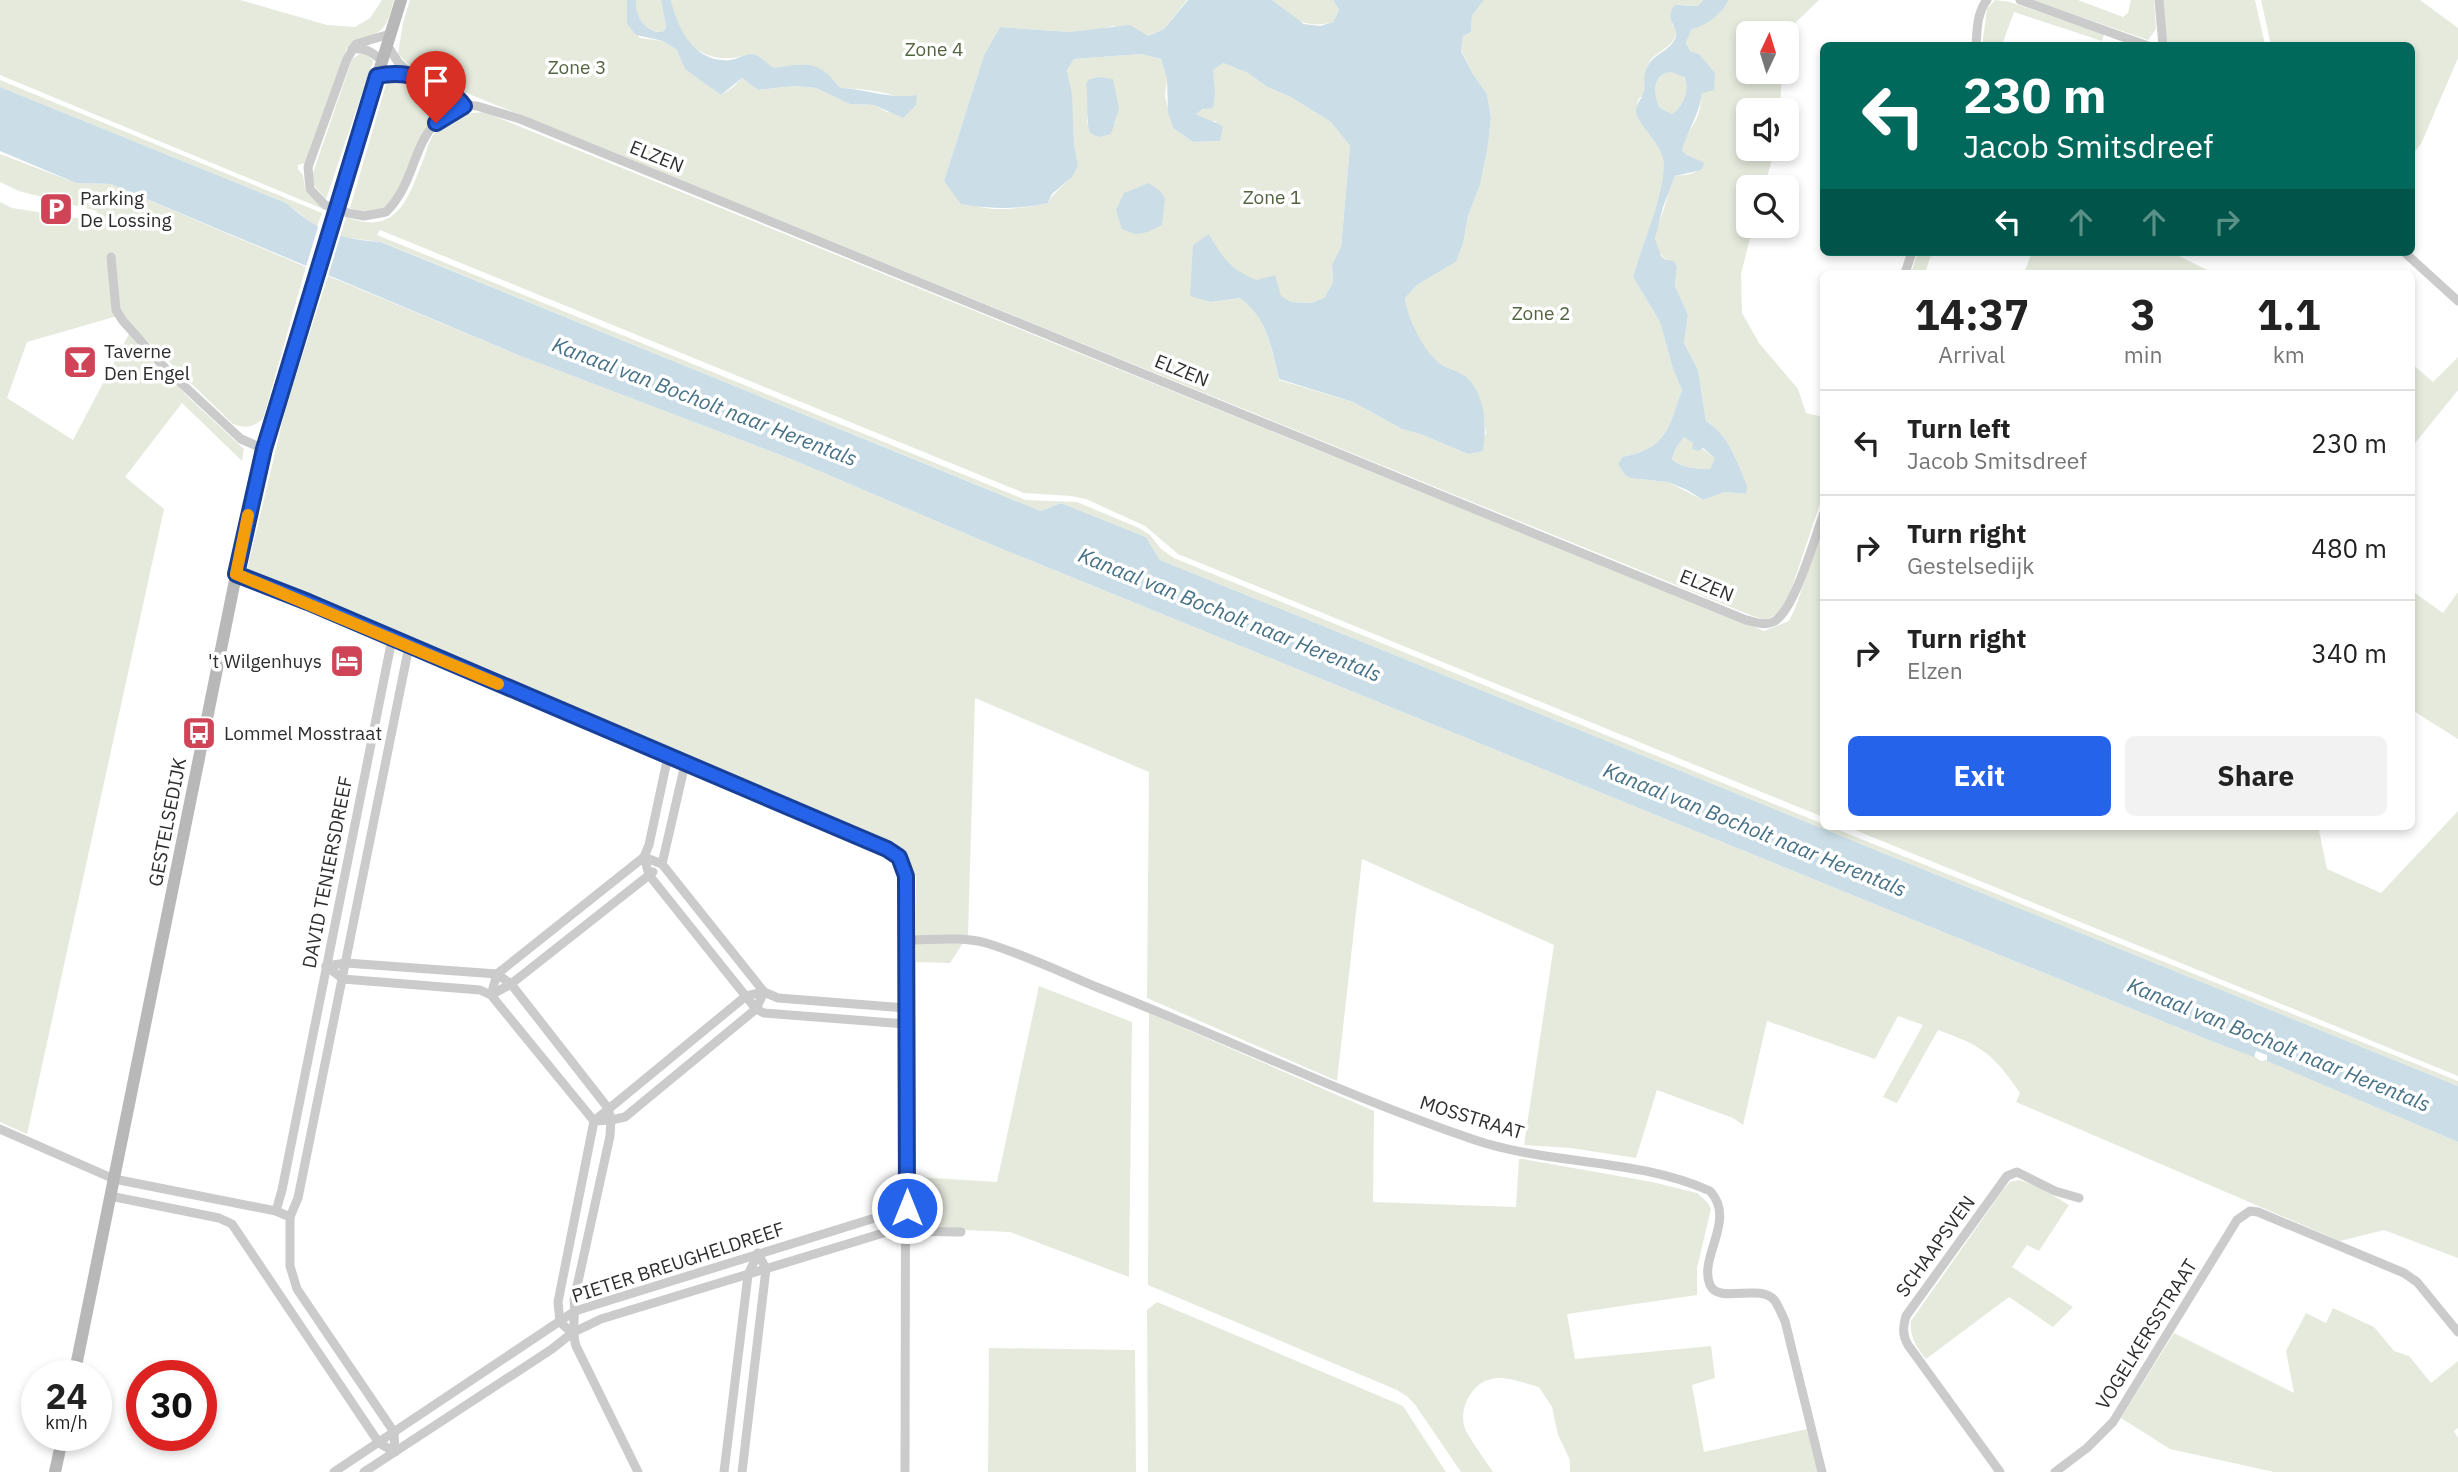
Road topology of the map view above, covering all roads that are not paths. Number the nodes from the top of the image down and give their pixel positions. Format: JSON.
{"nodes":[{"id":1,"x":401,"y":0,"type":"edge"},
{"id":2,"x":1987,"y":0,"type":"edge"},
{"id":3,"x":2020,"y":0,"type":"edge"},
{"id":4,"x":2159,"y":0,"type":"edge"},
{"id":5,"x":388,"y":39,"type":"junction"},
{"id":6,"x":1976,"y":42,"type":"edge"},
{"id":7,"x":2137,"y":42,"type":"edge"},
{"id":8,"x":2163,"y":42,"type":"edge"},
{"id":9,"x":352,"y":49,"type":"junction"},
{"id":10,"x":382,"y":61,"type":"junction"},
{"id":11,"x":413,"y":75,"type":"junction"},
{"id":12,"x":377,"y":76,"type":"junction"},
{"id":13,"x":464,"y":106,"type":"junction"},
{"id":14,"x":2408,"y":256,"type":"edge"},
{"id":15,"x":111,"y":257,"type":"dead end"},
{"id":16,"x":2458,"y":301,"type":"edge"},
{"id":17,"x":264,"y":449,"type":"junction"},
{"id":18,"x":1820,"y":524,"type":"edge"},
{"id":19,"x":236,"y":574,"type":"junction"},
{"id":20,"x":392,"y":639,"type":"junction"},
{"id":21,"x":409,"y":646,"type":"junction"},
{"id":22,"x":668,"y":756,"type":"junction"},
{"id":23,"x":685,"y":764,"type":"junction"},
{"id":24,"x":644,"y":857,"type":"junction"},
{"id":25,"x":662,"y":864,"type":"junction"},
{"id":26,"x":649,"y":874,"type":"junction"},
{"id":27,"x":906,"y":940,"type":"junction"},
{"id":28,"x":346,"y":962,"type":"junction"},
{"id":29,"x":326,"y":966,"type":"junction"},
{"id":30,"x":497,"y":974,"type":"junction"},
{"id":31,"x":343,"y":979,"type":"junction"},
{"id":32,"x":511,"y":985,"type":"junction"},
{"id":33,"x":764,"y":992,"type":"junction"},
{"id":34,"x":491,"y":995,"type":"junction"},
{"id":35,"x":746,"y":996,"type":"junction"},
{"id":36,"x":906,"y":1007,"type":"junction"},
{"id":37,"x":756,"y":1009,"type":"junction"},
{"id":38,"x":906,"y":1024,"type":"junction"},
{"id":39,"x":608,"y":1108,"type":"junction"},
{"id":40,"x":298,"y":1112,"type":"junction"},
{"id":41,"x":314,"y":1115,"type":"junction"},
{"id":42,"x":594,"y":1121,"type":"junction"},
{"id":43,"x":611,"y":1121,"type":"junction"},
{"id":44,"x":0,"y":1129,"type":"edge"},
{"id":45,"x":114,"y":1179,"type":"junction"},
{"id":46,"x":110,"y":1196,"type":"junction"},
{"id":47,"x":2079,"y":1198,"type":"dead end"},
{"id":48,"x":229,"y":1202,"type":"junction"},
{"id":49,"x":907,"y":1208,"type":"junction"},
{"id":50,"x":276,"y":1211,"type":"junction"},
{"id":51,"x":290,"y":1217,"type":"junction"},
{"id":52,"x":225,"y":1220,"type":"junction"},
{"id":53,"x":906,"y":1231,"type":"junction"},
{"id":54,"x":961,"y":1232,"type":"dead end"},
{"id":55,"x":758,"y":1253,"type":"junction"},
{"id":56,"x":766,"y":1269,"type":"junction"},
{"id":57,"x":748,"y":1275,"type":"junction"},
{"id":58,"x":298,"y":1289,"type":"junction"},
{"id":59,"x":283,"y":1298,"type":"junction"},
{"id":60,"x":575,"y":1311,"type":"junction"},
{"id":61,"x":561,"y":1322,"type":"junction"},
{"id":62,"x":2458,"y":1332,"type":"edge"},
{"id":63,"x":572,"y":1333,"type":"junction"},
{"id":64,"x":77,"y":1360,"type":"edge"},
{"id":65,"x":394,"y":1433,"type":"junction"},
{"id":66,"x":379,"y":1443,"type":"junction"},
{"id":67,"x":59,"y":1451,"type":"edge"},
{"id":68,"x":395,"y":1452,"type":"junction"},
{"id":69,"x":55,"y":1472,"type":"edge"},
{"id":70,"x":334,"y":1472,"type":"edge"},
{"id":71,"x":364,"y":1472,"type":"edge"},
{"id":72,"x":638,"y":1472,"type":"edge"},
{"id":73,"x":724,"y":1472,"type":"edge"},
{"id":74,"x":742,"y":1472,"type":"edge"},
{"id":75,"x":905,"y":1472,"type":"edge"},
{"id":76,"x":1822,"y":1472,"type":"edge"},
{"id":77,"x":2000,"y":1472,"type":"edge"},
{"id":78,"x":2055,"y":1472,"type":"edge"}],
"edges":[{"from":1,"to":5,"type":"main road","name":"GESTELSEDIJK"},
{"from":2,"to":6,"type":"street"},
{"from":3,"to":7,"type":"street"},
{"from":4,"to":8,"type":"street"},
{"from":5,"to":9,"type":"street"},
{"from":5,"to":10,"type":"main road","name":"GESTELSEDIJK"},
{"from":5,"to":11,"type":"street","name":"ELZEN"},
{"from":9,"to":10,"type":"street"},
{"from":9,"to":13,"type":"street"},
{"from":10,"to":12,"type":"main road","name":"GESTELSEDIJK"},
{"from":11,"to":12,"type":"street","name":"ELZEN"},
{"from":11,"to":13,"type":"street","name":"ELZEN"},
{"from":12,"to":17,"type":"main road","name":"GESTELSEDIJK","bridge":true},
{"from":13,"to":18,"type":"street","name":"ELZEN"},
{"from":14,"to":16,"type":"street"},
{"from":15,"to":17,"type":"street"},
{"from":17,"to":19,"type":"main road","name":"GESTELSEDIJK"},
{"from":19,"to":20,"type":"street"},
{"from":19,"to":45,"type":"main road","name":"GESTELSEDIJK"},
{"from":20,"to":21,"type":"street"},
{"from":20,"to":29,"type":"street","name":"DAVID TENIERSDREEF"},
{"from":21,"to":22,"type":"street"},
{"from":21,"to":28,"type":"street","name":"DAVID TENIERSDREEF"},
{"from":22,"to":23,"type":"street"},
{"from":22,"to":24,"type":"street"},
{"from":23,"to":25,"type":"street"},
{"from":23,"to":27,"type":"street"},
{"from":24,"to":25,"type":"street"},
{"from":24,"to":26,"type":"street"},
{"from":24,"to":30,"type":"street"},
{"from":25,"to":26,"type":"street"},
{"from":25,"to":33,"type":"street"},
{"from":26,"to":32,"type":"street"},
{"from":26,"to":35,"type":"street"},
{"from":27,"to":36,"type":"street"},
{"from":27,"to":76,"type":"street","name":"MOSSTRAAT"},
{"from":28,"to":29,"type":"street"},
{"from":28,"to":30,"type":"street"},
{"from":28,"to":31,"type":"street","name":"DAVID TENIERSDREEF"},
{"from":29,"to":31,"type":"street"},
{"from":29,"to":40,"type":"street","name":"DAVID TENIERSDREEF"},
{"from":30,"to":32,"type":"street"},
{"from":30,"to":34,"type":"street"},
{"from":31,"to":34,"type":"street"},
{"from":31,"to":41,"type":"street","name":"DAVID TENIERSDREEF"},
{"from":32,"to":34,"type":"street"},
{"from":32,"to":39,"type":"street"},
{"from":33,"to":35,"type":"street"},
{"from":33,"to":36,"type":"street"},
{"from":33,"to":37,"type":"street"},
{"from":34,"to":42,"type":"street"},
{"from":35,"to":37,"type":"street"},
{"from":35,"to":39,"type":"street"},
{"from":36,"to":38,"type":"street"},
{"from":37,"to":38,"type":"street"},
{"from":37,"to":43,"type":"street"},
{"from":38,"to":49,"type":"street"},
{"from":39,"to":42,"type":"street"},
{"from":39,"to":43,"type":"street"},
{"from":40,"to":41,"type":"street"},
{"from":40,"to":50,"type":"street","name":"DAVID TENIERSDREEF"},
{"from":41,"to":51,"type":"street","name":"DAVID TENIERSDREEF"},
{"from":42,"to":43,"type":"street"},
{"from":42,"to":61,"type":"street"},
{"from":43,"to":60,"type":"street"},
{"from":44,"to":45,"type":"street"},
{"from":45,"to":46,"type":"main road","name":"GESTELSEDIJK"},
{"from":45,"to":48,"type":"street"},
{"from":46,"to":52,"type":"street"},
{"from":46,"to":64,"type":"main road","name":"GESTELSEDIJK"},
{"from":47,"to":77,"type":"street","name":"SCHAAPSVEN"},
{"from":48,"to":50,"type":"street"},
{"from":48,"to":52,"type":"street"},
{"from":49,"to":53,"type":"street"},
{"from":49,"to":55,"type":"street","name":"PIETER BREUGHELDREEF"},
{"from":50,"to":51,"type":"street"},
{"from":51,"to":58,"type":"street","name":"DAVID TENIERSDREEF"},
{"from":52,"to":59,"type":"street"},
{"from":53,"to":54,"type":"street","name":"PIETER BREUGHELDREEF"},
{"from":53,"to":56,"type":"street","name":"PIETER BREUGHELDREEF"},
{"from":53,"to":75,"type":"street"},
{"from":55,"to":56,"type":"street"},
{"from":55,"to":57,"type":"street"},
{"from":55,"to":60,"type":"street","name":"PIETER BREUGHELDREEF"},
{"from":56,"to":57,"type":"street","name":"PIETER BREUGHELDREEF"},
{"from":56,"to":74,"type":"street"},
{"from":57,"to":63,"type":"street","name":"PIETER BREUGHELDREEF"},
{"from":57,"to":73,"type":"street"},
{"from":58,"to":59,"type":"street"},
{"from":58,"to":65,"type":"street"},
{"from":59,"to":66,"type":"street"},
{"from":60,"to":61,"type":"street","name":"PIETER BREUGHELDREEF"},
{"from":60,"to":63,"type":"street"},
{"from":61,"to":63,"type":"street"},
{"from":61,"to":65,"type":"street","name":"PIETER BREUGHELDREEF"},
{"from":62,"to":78,"type":"street","name":"VOGELKERSSTRAAT"},
{"from":63,"to":68,"type":"street","name":"PIETER BREUGHELDREEF"},
{"from":63,"to":72,"type":"street"},
{"from":65,"to":66,"type":"street","name":"PIETER BREUGHELDREEF"},
{"from":65,"to":68,"type":"street"},
{"from":66,"to":68,"type":"street"},
{"from":66,"to":70,"type":"street","name":"PIETER BREUGHELDREEF"},
{"from":67,"to":69,"type":"main road"},
{"from":68,"to":71,"type":"street","name":"PIETER BREUGHELDREEF"}]}
